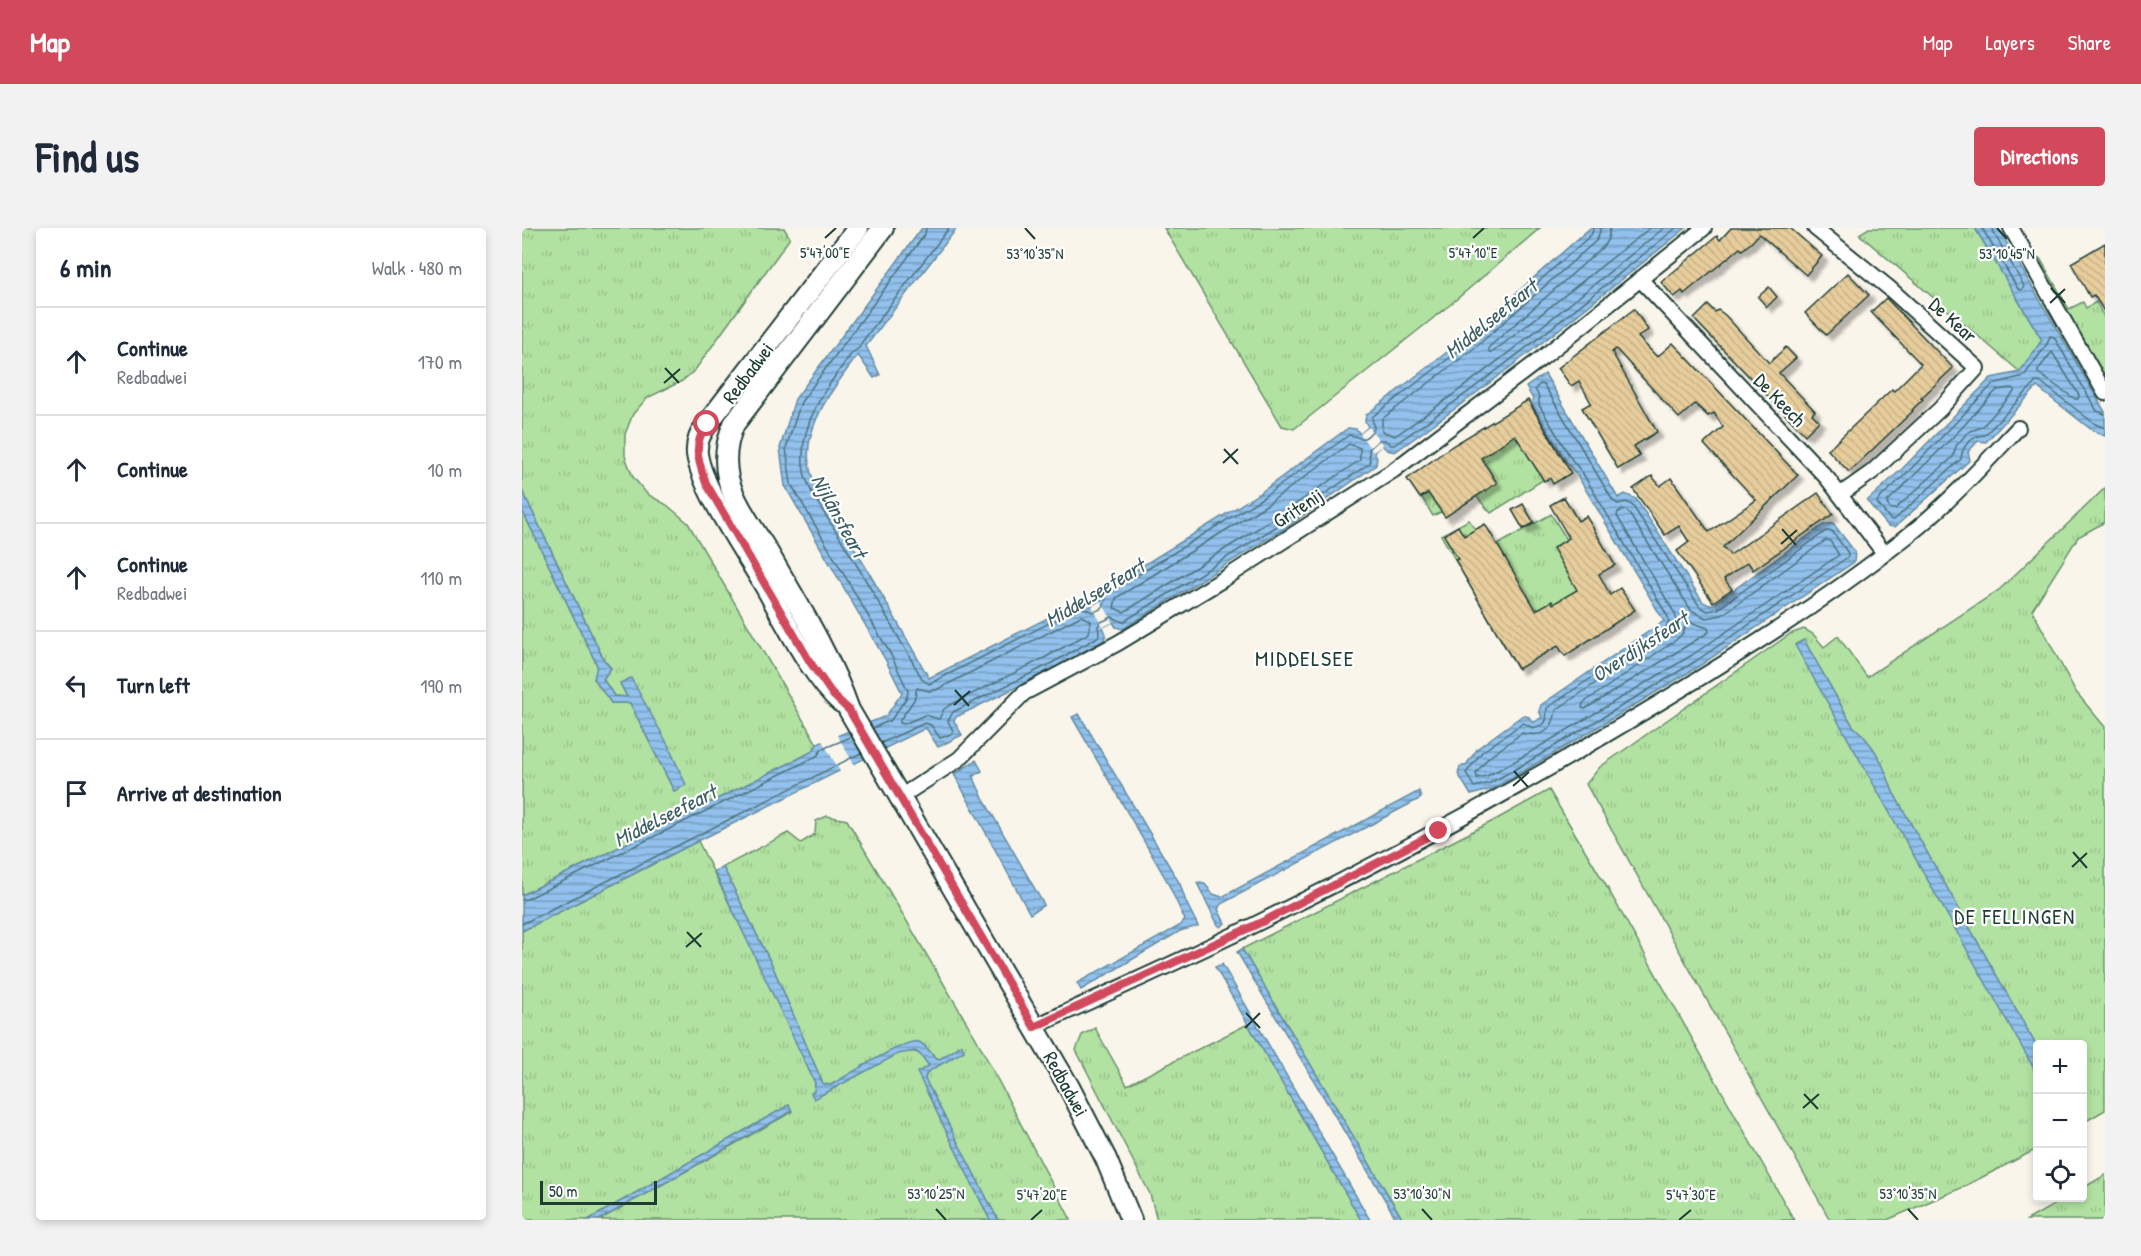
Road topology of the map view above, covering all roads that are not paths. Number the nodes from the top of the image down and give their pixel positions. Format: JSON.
{"nodes":[{"id":1,"x":858,"y":228,"type":"edge"},
{"id":2,"x":883,"y":228,"type":"edge"},
{"id":3,"x":1704,"y":228,"type":"edge"},
{"id":4,"x":1815,"y":228,"type":"edge"},
{"id":5,"x":2011,"y":228,"type":"edge"},
{"id":6,"x":1640,"y":279,"type":"junction"},
{"id":7,"x":2105,"y":393,"type":"edge"},
{"id":8,"x":2018,"y":428,"type":"dead end"},
{"id":9,"x":1841,"y":494,"type":"junction"},
{"id":10,"x":1884,"y":553,"type":"junction"},
{"id":11,"x":849,"y":710,"type":"junction"},
{"id":12,"x":900,"y":797,"type":"junction"},
{"id":13,"x":1034,"y":1027,"type":"junction"},
{"id":14,"x":1131,"y":1220,"type":"edge"}],
"edges":[{"from":1,"to":11,"type":"street","name":"Redbadwei"},
{"from":2,"to":11,"type":"street","name":"Redbadwei"},
{"from":3,"to":6,"type":"street","name":"Gritenij"},
{"from":4,"to":9,"type":"street","name":"De Kear"},
{"from":5,"to":7,"type":"street"},
{"from":6,"to":9,"type":"street","name":"De Keech"},
{"from":6,"to":12,"type":"street","name":"Gritenij"},
{"from":8,"to":10,"type":"street"},
{"from":9,"to":10,"type":"street","name":"De Keech"},
{"from":10,"to":13,"type":"street"},
{"from":11,"to":12,"type":"street","name":"Redbadwei"},
{"from":12,"to":13,"type":"street","name":"Redbadwei"},
{"from":13,"to":14,"type":"street","name":"Redbadwei"}]}
